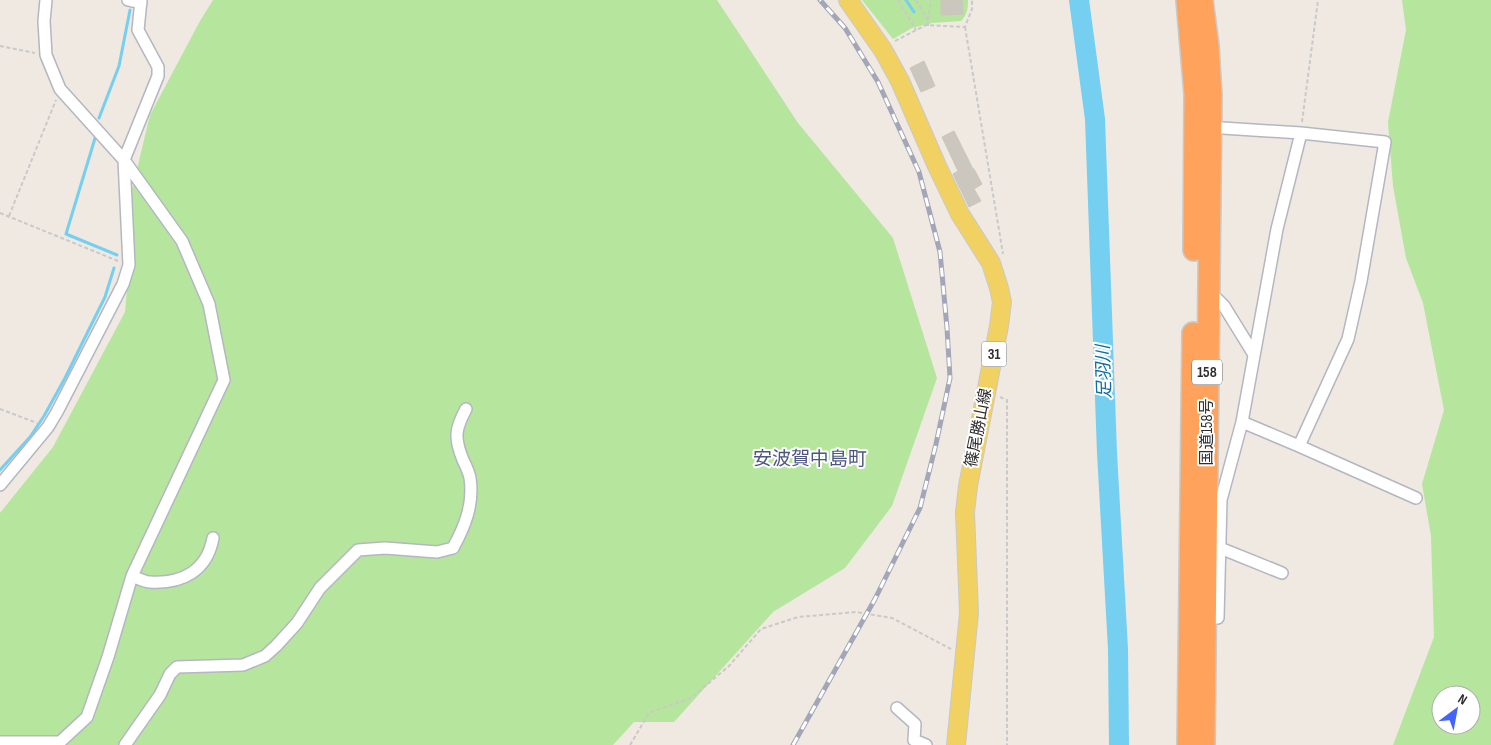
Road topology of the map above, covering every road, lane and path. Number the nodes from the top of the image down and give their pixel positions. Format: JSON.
{"nodes":[{"id":1,"x":46,"y":0,"type":"edge"},
{"id":2,"x":128,"y":0,"type":"edge"},
{"id":3,"x":848,"y":0,"type":"edge"},
{"id":4,"x":898,"y":0,"type":"edge"},
{"id":5,"x":916,"y":0,"type":"edge"},
{"id":6,"x":931,"y":0,"type":"edge"},
{"id":7,"x":972,"y":0,"type":"edge"},
{"id":8,"x":1187,"y":0,"type":"edge"},
{"id":9,"x":1202,"y":0,"type":"edge"},
{"id":10,"x":1318,"y":0,"type":"edge"},
{"id":11,"x":141,"y":2,"type":"edge"},
{"id":12,"x":928,"y":20,"type":"junction"},
{"id":13,"x":928,"y":26,"type":"junction"},
{"id":14,"x":965,"y":27,"type":"junction"},
{"id":15,"x":916,"y":30,"type":"junction"},
{"id":16,"x":0,"y":46,"type":"edge"},
{"id":17,"x":883,"y":50,"type":"junction"},
{"id":18,"x":46,"y":55,"type":"junction"},
{"id":19,"x":60,"y":89,"type":"junction"},
{"id":20,"x":1203,"y":126,"type":"junction"},
{"id":21,"x":1301,"y":133,"type":"junction"},
{"id":22,"x":124,"y":160,"type":"junction"},
{"id":23,"x":0,"y":213,"type":"edge"},
{"id":24,"x":9,"y":216,"type":"junction"},
{"id":25,"x":1003,"y":254,"type":"dead end"},
{"id":26,"x":129,"y":265,"type":"junction"},
{"id":27,"x":1208,"y":290,"type":"junction"},
{"id":28,"x":1253,"y":352,"type":"junction"},
{"id":29,"x":986,"y":391,"type":"junction"},
{"id":30,"x":0,"y":408,"type":"edge"},
{"id":31,"x":466,"y":409,"type":"dead end"},
{"id":32,"x":31,"y":421,"type":"dead end"},
{"id":33,"x":1242,"y":422,"type":"junction"},
{"id":34,"x":1299,"y":446,"type":"junction"},
{"id":35,"x":0,"y":485,"type":"edge"},
{"id":36,"x":1416,"y":498,"type":"dead end"},
{"id":37,"x":213,"y":538,"type":"dead end"},
{"id":38,"x":1220,"y":548,"type":"junction"},
{"id":39,"x":1282,"y":573,"type":"dead end"},
{"id":40,"x":132,"y":576,"type":"junction"},
{"id":41,"x":1198,"y":617,"type":"junction"},
{"id":42,"x":964,"y":656,"type":"junction"},
{"id":43,"x":897,"y":708,"type":"dead end"},
{"id":44,"x":0,"y":742,"type":"edge"},
{"id":45,"x":44,"y":744,"type":"edge"},
{"id":46,"x":125,"y":745,"type":"edge"},
{"id":47,"x":630,"y":745,"type":"edge"},
{"id":48,"x":926,"y":745,"type":"edge"},
{"id":49,"x":956,"y":745,"type":"edge"},
{"id":50,"x":1007,"y":745,"type":"edge"},
{"id":51,"x":1188,"y":745,"type":"edge"},
{"id":52,"x":1204,"y":745,"type":"edge"}],
"edges":[{"from":1,"to":18,"type":"street"},
{"from":2,"to":11,"type":"street"},
{"from":3,"to":17,"type":"main road","name":"篠尾勝山線","number":"31"},
{"from":4,"to":15,"type":"path"},
{"from":5,"to":12,"type":"path"},
{"from":6,"to":12,"type":"path"},
{"from":7,"to":14,"type":"path"},
{"from":8,"to":20,"type":"highway","name":"国道158号","number":"158"},
{"from":9,"to":20,"type":"highway","name":"国道158号","number":"158"},
{"from":10,"to":21,"type":"path"},
{"from":11,"to":22,"type":"street"},
{"from":12,"to":13,"type":"path"},
{"from":13,"to":14,"type":"path"},
{"from":13,"to":15,"type":"path"},
{"from":14,"to":25,"type":"path"},
{"from":15,"to":17,"type":"path"},
{"from":16,"to":18,"type":"path"},
{"from":17,"to":29,"type":"main road","name":"篠尾勝山線","number":"31"},
{"from":18,"to":19,"type":"street"},
{"from":19,"to":22,"type":"street"},
{"from":19,"to":24,"type":"path"},
{"from":20,"to":21,"type":"street"},
{"from":20,"to":27,"type":"highway","name":"国道158号","number":"158"},
{"from":20,"to":41,"type":"highway","name":"国道158号","number":"158"},
{"from":21,"to":28,"type":"street"},
{"from":21,"to":34,"type":"street"},
{"from":22,"to":26,"type":"street"},
{"from":22,"to":40,"type":"street"},
{"from":23,"to":24,"type":"path"},
{"from":24,"to":26,"type":"path"},
{"from":26,"to":35,"type":"street"},
{"from":27,"to":28,"type":"street"},
{"from":27,"to":41,"type":"highway","name":"国道158号","number":"158"},
{"from":28,"to":33,"type":"street"},
{"from":29,"to":42,"type":"main road","name":"篠尾勝山線","number":"31"},
{"from":29,"to":50,"type":"path"},
{"from":30,"to":32,"type":"path"},
{"from":31,"to":46,"type":"street"},
{"from":33,"to":34,"type":"street"},
{"from":33,"to":38,"type":"street"},
{"from":34,"to":36,"type":"street"},
{"from":37,"to":40,"type":"street"},
{"from":38,"to":39,"type":"street"},
{"from":38,"to":41,"type":"street"},
{"from":40,"to":45,"type":"street"},
{"from":41,"to":51,"type":"highway","name":"国道158号","number":"158"},
{"from":41,"to":52,"type":"highway","name":"国道158号","number":"158"},
{"from":42,"to":47,"type":"path"},
{"from":42,"to":49,"type":"main road","name":"篠尾勝山線","number":"31"},
{"from":43,"to":48,"type":"street"},
{"from":44,"to":45,"type":"street"}]}
